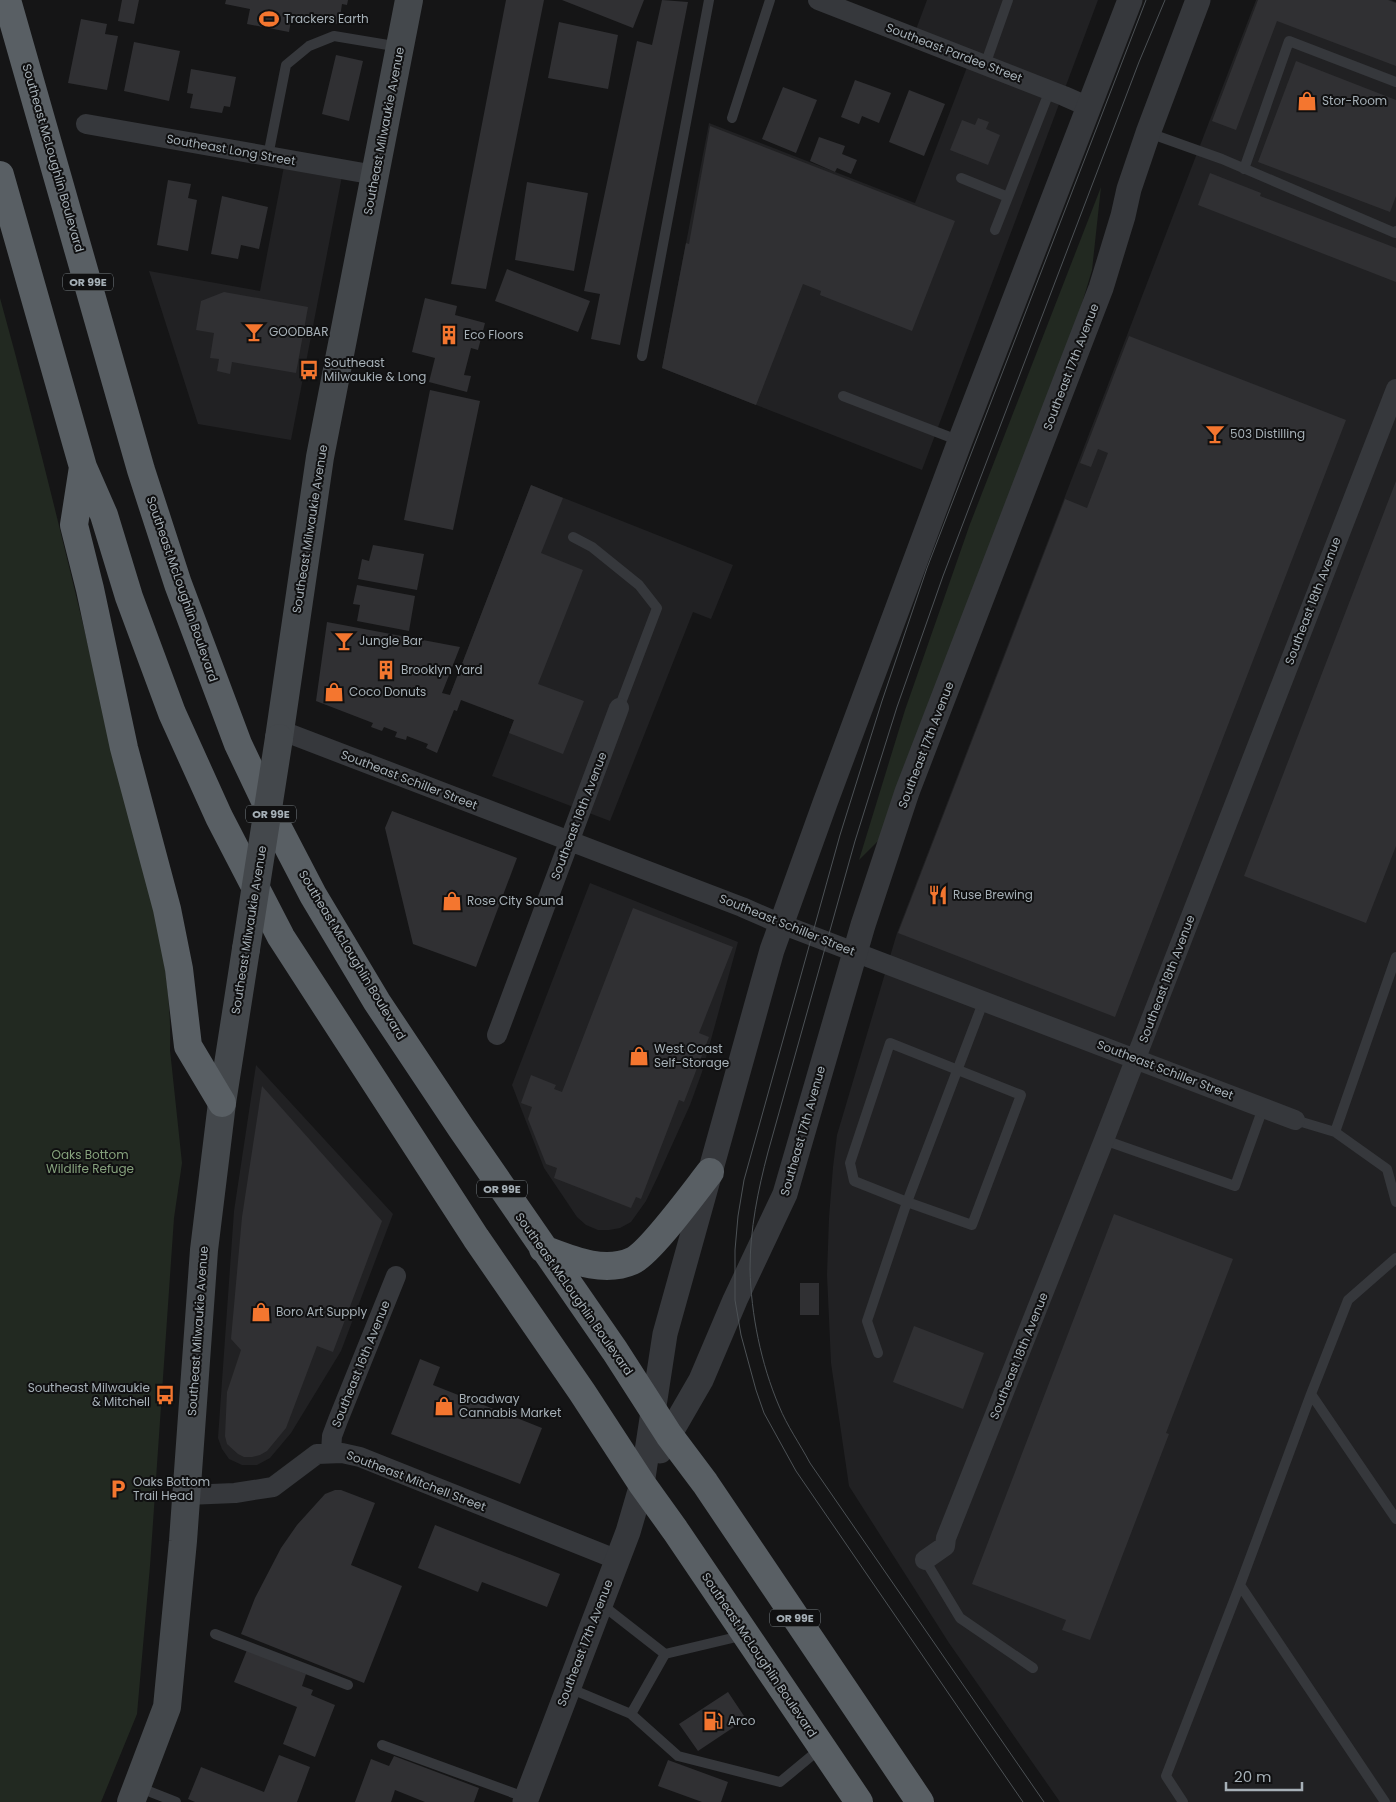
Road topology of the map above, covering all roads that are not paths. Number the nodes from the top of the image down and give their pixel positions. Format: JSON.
{"nodes":[{"id":1,"x":7,"y":0,"type":"edge"},
{"id":2,"x":409,"y":0,"type":"edge"},
{"id":3,"x":709,"y":0,"type":"edge"},
{"id":4,"x":770,"y":0,"type":"edge"},
{"id":5,"x":818,"y":0,"type":"edge"},
{"id":6,"x":1008,"y":0,"type":"edge"},
{"id":7,"x":1130,"y":0,"type":"edge"},
{"id":8,"x":1198,"y":0,"type":"edge"},
{"id":9,"x":400,"y":46,"type":"junction"},
{"id":10,"x":985,"y":64,"type":"junction"},
{"id":11,"x":1396,"y":82,"type":"edge"},
{"id":12,"x":1050,"y":90,"type":"junction"},
{"id":13,"x":1089,"y":107,"type":"junction"},
{"id":14,"x":732,"y":118,"type":"dead end"},
{"id":15,"x":86,"y":124,"type":"dead end"},
{"id":16,"x":1148,"y":133,"type":"junction"},
{"id":17,"x":268,"y":156,"type":"junction"},
{"id":18,"x":1244,"y":169,"type":"junction"},
{"id":19,"x":0,"y":175,"type":"edge"},
{"id":20,"x":375,"y":175,"type":"junction"},
{"id":21,"x":960,"y":178,"type":"dead end"},
{"id":22,"x":1008,"y":198,"type":"junction"},
{"id":23,"x":995,"y":230,"type":"dead end"},
{"id":24,"x":1396,"y":233,"type":"edge"},
{"id":25,"x":642,"y":356,"type":"dead end"},
{"id":26,"x":1396,"y":389,"type":"edge"},
{"id":27,"x":843,"y":396,"type":"dead end"},
{"id":28,"x":960,"y":441,"type":"junction"},
{"id":29,"x":83,"y":466,"type":"junction"},
{"id":30,"x":573,"y":537,"type":"dead end"},
{"id":31,"x":619,"y":708,"type":"joint"},
{"id":32,"x":279,"y":734,"type":"junction"},
{"id":33,"x":569,"y":841,"type":"junction"},
{"id":34,"x":782,"y":924,"type":"junction"},
{"id":35,"x":855,"y":952,"type":"junction"},
{"id":36,"x":1396,"y":957,"type":"edge"},
{"id":37,"x":984,"y":1000,"type":"junction"},
{"id":38,"x":496,"y":1035,"type":"dead end"},
{"id":39,"x":1136,"y":1059,"type":"junction"},
{"id":40,"x":957,"y":1070,"type":"junction"},
{"id":41,"x":222,"y":1103,"type":"junction"},
{"id":42,"x":1264,"y":1108,"type":"junction"},
{"id":43,"x":1295,"y":1120,"type":"joint"},
{"id":44,"x":1335,"y":1132,"type":"junction"},
{"id":45,"x":1104,"y":1140,"type":"junction"},
{"id":46,"x":710,"y":1172,"type":"junction"},
{"id":47,"x":907,"y":1202,"type":"junction"},
{"id":48,"x":1396,"y":1202,"type":"edge"},
{"id":49,"x":543,"y":1249,"type":"junction"},
{"id":50,"x":1396,"y":1258,"type":"edge"},
{"id":51,"x":396,"y":1276,"type":"dead end"},
{"id":52,"x":878,"y":1353,"type":"dead end"},
{"id":53,"x":1311,"y":1394,"type":"junction"},
{"id":54,"x":653,"y":1411,"type":"junction"},
{"id":55,"x":669,"y":1435,"type":"junction"},
{"id":56,"x":331,"y":1452,"type":"junction"},
{"id":57,"x":642,"y":1484,"type":"junction"},
{"id":58,"x":187,"y":1495,"type":"junction"},
{"id":59,"x":1396,"y":1519,"type":"edge"},
{"id":60,"x":618,"y":1560,"type":"junction"},
{"id":61,"x":925,"y":1560,"type":"joint"},
{"id":62,"x":1240,"y":1585,"type":"junction"},
{"id":63,"x":600,"y":1603,"type":"junction"},
{"id":64,"x":215,"y":1634,"type":"dead end"},
{"id":65,"x":746,"y":1635,"type":"junction"},
{"id":66,"x":665,"y":1654,"type":"junction"},
{"id":67,"x":1033,"y":1668,"type":"dead end"},
{"id":68,"x":348,"y":1685,"type":"dead end"},
{"id":69,"x":568,"y":1687,"type":"junction"},
{"id":70,"x":631,"y":1714,"type":"junction"},
{"id":71,"x":382,"y":1745,"type":"dead end"},
{"id":72,"x":822,"y":1748,"type":"junction"},
{"id":73,"x":134,"y":1794,"type":"edge"},
{"id":74,"x":530,"y":1801,"type":"edge"},
{"id":75,"x":176,"y":1802,"type":"edge"},
{"id":76,"x":859,"y":1802,"type":"edge"},
{"id":77,"x":920,"y":1802,"type":"edge"},
{"id":78,"x":1183,"y":1802,"type":"edge"},
{"id":79,"x":1385,"y":1802,"type":"edge"}],
"edges":[{"from":1,"to":49,"type":"highway","name":"Southeast McLoughlin Boulevard","number":"OR 99E"},
{"from":2,"to":9,"type":"main road","name":"Southeast Milwaukie Avenue"},
{"from":3,"to":25,"type":"lane"},
{"from":4,"to":14,"type":"lane"},
{"from":5,"to":10,"type":"street","name":"Southeast Pardee Street"},
{"from":6,"to":10,"type":"lane"},
{"from":7,"to":13,"type":"street","name":"Southeast 17th Avenue"},
{"from":8,"to":16,"type":"street","name":"Southeast 17th Avenue"},
{"from":9,"to":17,"type":"lane"},
{"from":9,"to":20,"type":"main road","name":"Southeast Milwaukie Avenue"},
{"from":10,"to":12,"type":"street","name":"Southeast Pardee Street"},
{"from":11,"to":18,"type":"lane"},
{"from":12,"to":13,"type":"street","name":"Southeast Pardee Street"},
{"from":12,"to":22,"type":"lane"},
{"from":13,"to":28,"type":"street","name":"Southeast 17th Avenue"},
{"from":15,"to":17,"type":"street","name":"Southeast Long Street"},
{"from":16,"to":18,"type":"lane"},
{"from":16,"to":35,"type":"street","name":"Southeast 17th Avenue"},
{"from":17,"to":20,"type":"street","name":"Southeast Long Street"},
{"from":18,"to":24,"type":"lane"},
{"from":19,"to":29,"type":"highway","name":"Southeast McLoughlin Boulevard"},
{"from":20,"to":32,"type":"main road","name":"Southeast Milwaukie Avenue"},
{"from":21,"to":22,"type":"lane"},
{"from":22,"to":23,"type":"lane"},
{"from":26,"to":39,"type":"street","name":"Southeast 18th Avenue"},
{"from":27,"to":28,"type":"lane"},
{"from":28,"to":34,"type":"street","name":"Southeast 17th Avenue"},
{"from":29,"to":41,"type":"highway"},
{"from":29,"to":57,"type":"highway","name":"Southeast McLoughlin Boulevard"},
{"from":30,"to":31,"type":"lane"},
{"from":31,"to":33,"type":"street","name":"Southeast 16th Avenue"},
{"from":32,"to":33,"type":"street","name":"Southeast Schiller Street"},
{"from":32,"to":41,"type":"main road","name":"Southeast Milwaukie Avenue","bridge":true},
{"from":33,"to":34,"type":"street","name":"Southeast Schiller Street"},
{"from":33,"to":38,"type":"street","name":"Southeast 16th Avenue"},
{"from":34,"to":35,"type":"street","name":"Southeast Schiller Street"},
{"from":34,"to":46,"type":"street","name":"Southeast 17th Avenue"},
{"from":35,"to":37,"type":"street","name":"Southeast Schiller Street"},
{"from":35,"to":55,"type":"street","name":"Southeast 17th Avenue"},
{"from":36,"to":44,"type":"lane"},
{"from":37,"to":39,"type":"street","name":"Southeast Schiller Street"},
{"from":37,"to":40,"type":"lane"},
{"from":39,"to":42,"type":"street","name":"Southeast Schiller Street"},
{"from":39,"to":45,"type":"street","name":"Southeast 18th Avenue"},
{"from":40,"to":47,"type":"lane"},
{"from":40,"to":47,"type":"lane"},
{"from":40,"to":47,"type":"lane"},
{"from":41,"to":58,"type":"main road","name":"Southeast Milwaukie Avenue"},
{"from":42,"to":43,"type":"street","name":"Southeast Schiller Street"},
{"from":42,"to":45,"type":"lane"},
{"from":43,"to":44,"type":"lane"},
{"from":44,"to":48,"type":"lane"},
{"from":45,"to":61,"type":"street","name":"Southeast 18th Avenue"},
{"from":46,"to":49,"type":"highway"},
{"from":46,"to":54,"type":"street","name":"Southeast 17th Avenue"},
{"from":47,"to":52,"type":"lane"},
{"from":49,"to":54,"type":"highway","name":"Southeast McLoughlin Boulevard","number":"OR 99E"},
{"from":50,"to":53,"type":"lane"},
{"from":51,"to":56,"type":"street","name":"Southeast 16th Avenue"},
{"from":53,"to":59,"type":"lane"},
{"from":53,"to":62,"type":"lane"},
{"from":54,"to":55,"type":"highway","name":"Southeast McLoughlin Boulevard","number":"OR 99E"},
{"from":54,"to":57,"type":"street","name":"Southeast 17th Avenue"},
{"from":55,"to":57,"type":"street","name":"Southeast 17th Avenue"},
{"from":55,"to":77,"type":"highway","name":"Southeast McLoughlin Boulevard","number":"OR 99E"},
{"from":56,"to":58,"type":"street","name":"Southeast Mitchell Street"},
{"from":56,"to":60,"type":"street","name":"Southeast Mitchell Street"},
{"from":57,"to":60,"type":"street","name":"Southeast 17th Avenue"},
{"from":57,"to":65,"type":"highway","name":"Southeast McLoughlin Boulevard"},
{"from":58,"to":73,"type":"main road","name":"Southeast Milwaukie Avenue"},
{"from":60,"to":63,"type":"street","name":"Southeast 17th Avenue"},
{"from":61,"to":67,"type":"lane"},
{"from":62,"to":78,"type":"lane"},
{"from":62,"to":79,"type":"lane"},
{"from":63,"to":66,"type":"lane"},
{"from":63,"to":69,"type":"street","name":"Southeast 17th Avenue"},
{"from":64,"to":68,"type":"lane"},
{"from":65,"to":66,"type":"lane"},
{"from":65,"to":72,"type":"highway","name":"Southeast McLoughlin Boulevard"},
{"from":66,"to":70,"type":"lane"},
{"from":69,"to":70,"type":"lane"},
{"from":69,"to":74,"type":"street","name":"Southeast 17th Avenue"},
{"from":70,"to":72,"type":"lane"},
{"from":71,"to":74,"type":"lane"},
{"from":72,"to":76,"type":"highway","name":"Southeast McLoughlin Boulevard"},
{"from":73,"to":75,"type":"lane"}]}
